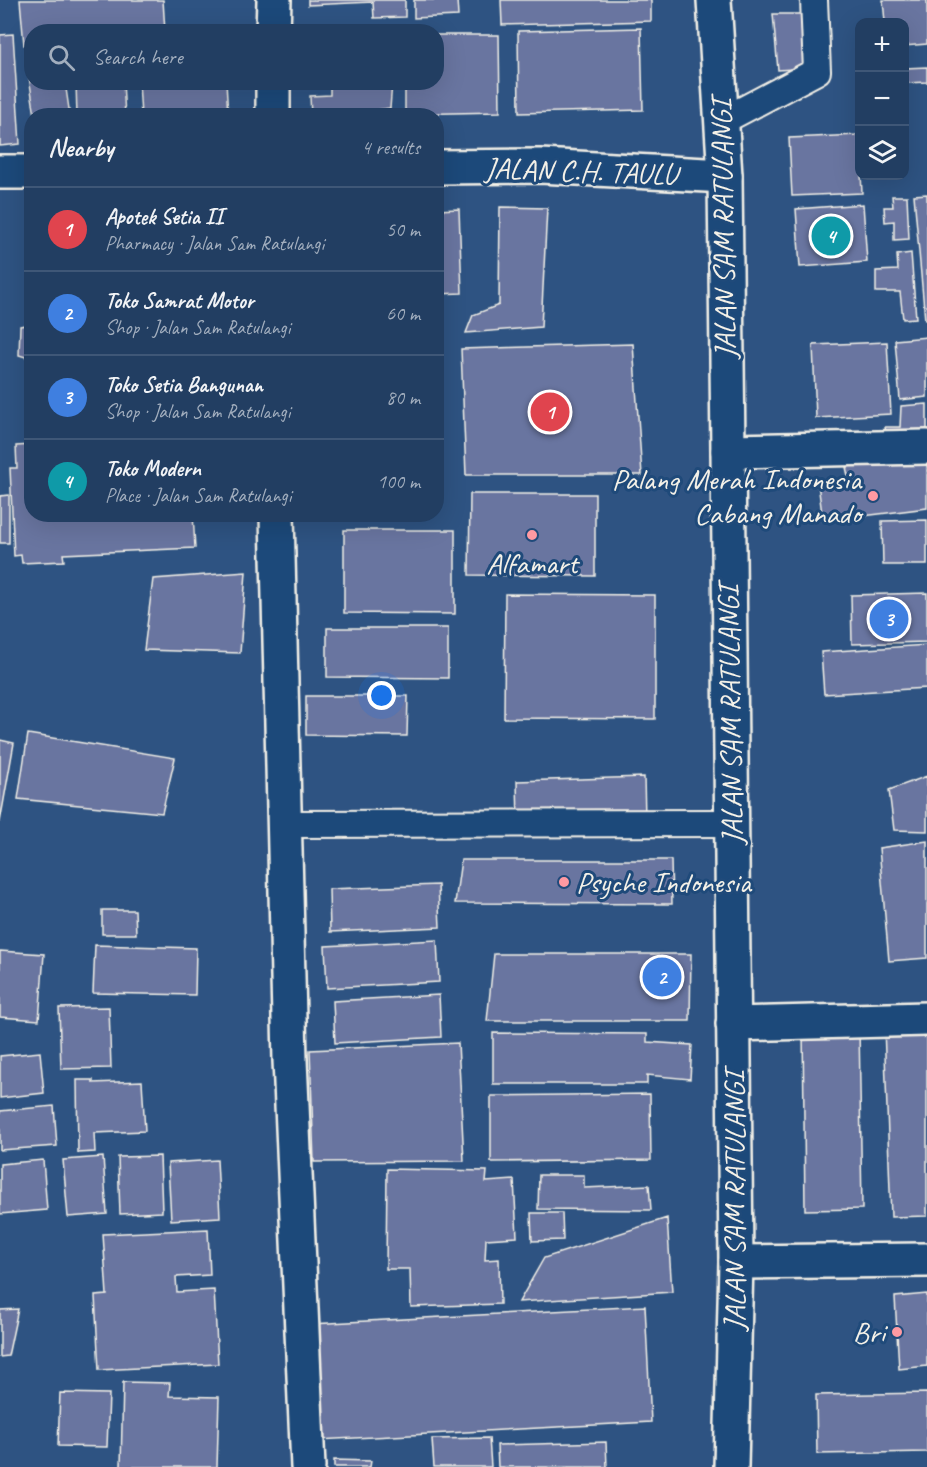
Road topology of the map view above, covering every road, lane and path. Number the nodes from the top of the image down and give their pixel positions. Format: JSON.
{"nodes":[{"id":1,"x":274,"y":0,"type":"edge"},
{"id":2,"x":714,"y":0,"type":"edge"},
{"id":3,"x":814,"y":0,"type":"edge"},
{"id":4,"x":273,"y":24,"type":"edge"},
{"id":5,"x":273,"y":90,"type":"edge"},
{"id":6,"x":273,"y":108,"type":"edge"},
{"id":7,"x":722,"y":121,"type":"junction"},
{"id":8,"x":444,"y":166,"type":"edge"},
{"id":9,"x":0,"y":172,"type":"edge"},
{"id":10,"x":24,"y":172,"type":"edge"},
{"id":11,"x":725,"y":176,"type":"junction"},
{"id":12,"x":927,"y":447,"type":"edge"},
{"id":13,"x":728,"y":451,"type":"junction"},
{"id":14,"x":277,"y":522,"type":"edge"},
{"id":15,"x":731,"y":823,"type":"junction"},
{"id":16,"x":284,"y":824,"type":"junction"},
{"id":17,"x":927,"y":1019,"type":"edge"},
{"id":18,"x":734,"y":1024,"type":"junction"},
{"id":19,"x":927,"y":1260,"type":"edge"},
{"id":20,"x":736,"y":1262,"type":"junction"},
{"id":21,"x":308,"y":1467,"type":"edge"},
{"id":22,"x":730,"y":1467,"type":"edge"}],
"edges":[{"from":1,"to":4,"type":"street"},
{"from":2,"to":7,"type":"street","name":"JALAN SAM RATULANGI"},
{"from":3,"to":7,"type":"lane"},
{"from":5,"to":6,"type":"street"},
{"from":7,"to":11,"type":"street","name":"JALAN SAM RATULANGI"},
{"from":8,"to":11,"type":"street","name":"JALAN C.H. TAULU"},
{"from":9,"to":10,"type":"street"},
{"from":11,"to":13,"type":"street","name":"JALAN SAM RATULANGI"},
{"from":12,"to":13,"type":"street"},
{"from":13,"to":15,"type":"street","name":"JALAN SAM RATULANGI"},
{"from":14,"to":16,"type":"street"},
{"from":15,"to":16,"type":"lane"},
{"from":15,"to":18,"type":"street","name":"JALAN SAM RATULANGI"},
{"from":16,"to":21,"type":"street"},
{"from":17,"to":18,"type":"street"},
{"from":18,"to":20,"type":"street","name":"JALAN SAM RATULANGI"},
{"from":19,"to":20,"type":"street"},
{"from":20,"to":22,"type":"street","name":"JALAN SAM RATULANGI"}]}
